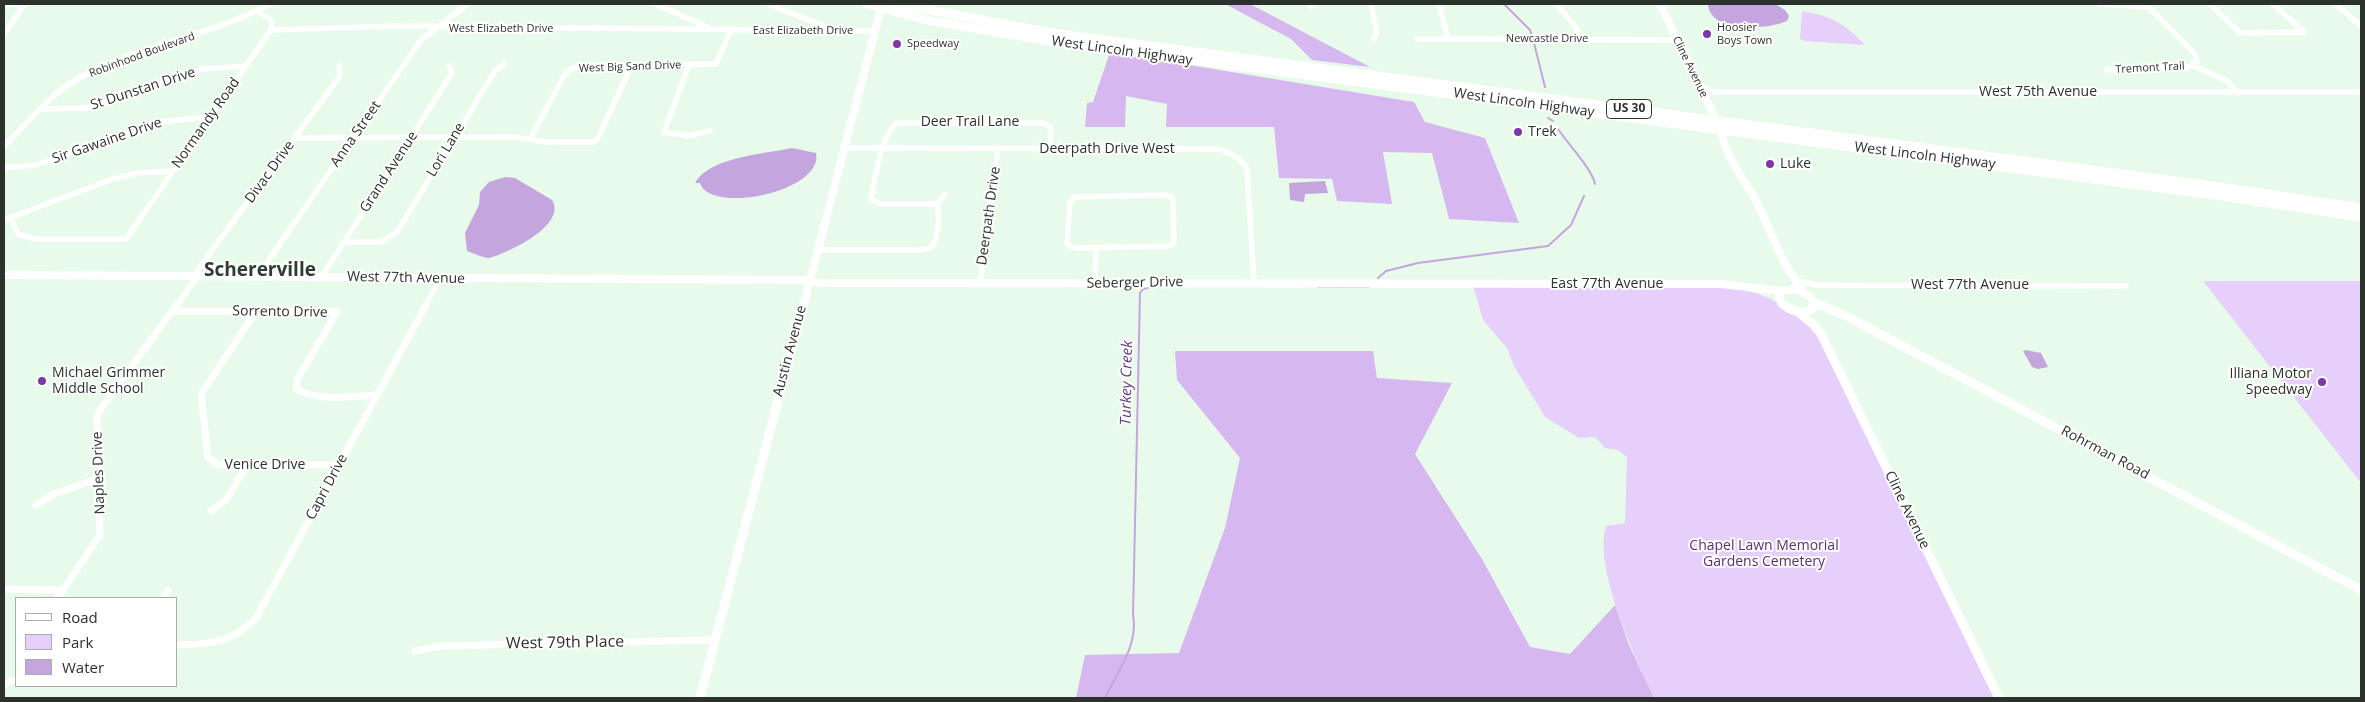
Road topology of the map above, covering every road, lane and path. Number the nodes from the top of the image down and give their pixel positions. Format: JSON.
{"nodes":[{"id":1,"x":4,"y":4,"type":"edge"},
{"id":2,"x":26,"y":4,"type":"edge"},
{"id":3,"x":270,"y":4,"type":"edge"},
{"id":4,"x":468,"y":4,"type":"edge"},
{"id":5,"x":656,"y":4,"type":"edge"},
{"id":6,"x":768,"y":4,"type":"edge"},
{"id":7,"x":867,"y":4,"type":"edge"},
{"id":8,"x":898,"y":4,"type":"edge"},
{"id":9,"x":1371,"y":4,"type":"edge"},
{"id":10,"x":1438,"y":4,"type":"edge"},
{"id":11,"x":1556,"y":4,"type":"edge"},
{"id":12,"x":1660,"y":4,"type":"edge"},
{"id":13,"x":2100,"y":4,"type":"edge"},
{"id":14,"x":2210,"y":4,"type":"edge"},
{"id":15,"x":2273,"y":4,"type":"edge"},
{"id":16,"x":2336,"y":4,"type":"edge"},
{"id":17,"x":2147,"y":5,"type":"edge"},
{"id":18,"x":881,"y":6,"type":"edge"},
{"id":19,"x":258,"y":12,"type":"junction"},
{"id":20,"x":2361,"y":26,"type":"edge"},
{"id":21,"x":436,"y":28,"type":"junction"},
{"id":22,"x":271,"y":30,"type":"junction"},
{"id":23,"x":714,"y":30,"type":"junction"},
{"id":24,"x":731,"y":30,"type":"junction"},
{"id":25,"x":837,"y":30,"type":"junction"},
{"id":26,"x":874,"y":31,"type":"junction"},
{"id":27,"x":4,"y":34,"type":"edge"},
{"id":28,"x":1374,"y":39,"type":"dead end"},
{"id":29,"x":1417,"y":39,"type":"dead end"},
{"id":30,"x":1448,"y":39,"type":"junction"},
{"id":31,"x":1582,"y":40,"type":"junction"},
{"id":32,"x":1678,"y":40,"type":"junction"},
{"id":33,"x":504,"y":64,"type":"dead end"},
{"id":34,"x":689,"y":65,"type":"junction"},
{"id":35,"x":2192,"y":65,"type":"junction"},
{"id":36,"x":246,"y":66,"type":"junction"},
{"id":37,"x":339,"y":66,"type":"dead end"},
{"id":38,"x":449,"y":66,"type":"dead end"},
{"id":39,"x":631,"y":66,"type":"junction"},
{"id":40,"x":2107,"y":70,"type":"dead end"},
{"id":41,"x":1699,"y":86,"type":"junction"},
{"id":42,"x":1715,"y":92,"type":"junction"},
{"id":43,"x":2237,"y":92,"type":"junction"},
{"id":44,"x":2361,"y":92,"type":"edge"},
{"id":45,"x":1705,"y":98,"type":"junction"},
{"id":46,"x":41,"y":109,"type":"junction"},
{"id":47,"x":211,"y":116,"type":"junction"},
{"id":48,"x":1716,"y":121,"type":"junction"},
{"id":49,"x":710,"y":130,"type":"dead end"},
{"id":50,"x":1721,"y":130,"type":"junction"},
{"id":51,"x":411,"y":137,"type":"junction"},
{"id":52,"x":454,"y":137,"type":"junction"},
{"id":53,"x":295,"y":138,"type":"junction"},
{"id":54,"x":353,"y":138,"type":"junction"},
{"id":55,"x":530,"y":139,"type":"junction"},
{"id":56,"x":4,"y":147,"type":"edge"},
{"id":57,"x":844,"y":148,"type":"junction"},
{"id":58,"x":882,"y":148,"type":"junction"},
{"id":59,"x":998,"y":148,"type":"junction"},
{"id":60,"x":1050,"y":148,"type":"junction"},
{"id":61,"x":4,"y":168,"type":"edge"},
{"id":62,"x":172,"y":171,"type":"junction"},
{"id":63,"x":944,"y":194,"type":"dead end"},
{"id":64,"x":937,"y":204,"type":"junction"},
{"id":65,"x":2361,"y":208,"type":"edge"},
{"id":66,"x":2361,"y":217,"type":"edge"},
{"id":67,"x":10,"y":218,"type":"junction"},
{"id":68,"x":4,"y":220,"type":"edge"},
{"id":69,"x":390,"y":238,"type":"joint"},
{"id":70,"x":344,"y":242,"type":"junction"},
{"id":71,"x":1096,"y":248,"type":"junction"},
{"id":72,"x":817,"y":250,"type":"junction"},
{"id":73,"x":4,"y":275,"type":"edge"},
{"id":74,"x":197,"y":277,"type":"junction"},
{"id":75,"x":257,"y":277,"type":"junction"},
{"id":76,"x":321,"y":278,"type":"junction"},
{"id":77,"x":440,"y":279,"type":"junction"},
{"id":78,"x":809,"y":280,"type":"junction"},
{"id":79,"x":1794,"y":280,"type":"junction"},
{"id":80,"x":1254,"y":282,"type":"junction"},
{"id":81,"x":1462,"y":283,"type":"joint"},
{"id":82,"x":980,"y":284,"type":"junction"},
{"id":83,"x":1095,"y":284,"type":"junction"},
{"id":84,"x":1815,"y":285,"type":"junction"},
{"id":85,"x":2126,"y":286,"type":"dead end"},
{"id":86,"x":1751,"y":288,"type":"junction"},
{"id":87,"x":1784,"y":290,"type":"junction"},
{"id":88,"x":1805,"y":292,"type":"junction"},
{"id":89,"x":1780,"y":300,"type":"junction"},
{"id":90,"x":1813,"y":307,"type":"junction"},
{"id":91,"x":173,"y":311,"type":"junction"},
{"id":92,"x":256,"y":311,"type":"junction"},
{"id":93,"x":1798,"y":312,"type":"junction"},
{"id":94,"x":1813,"y":324,"type":"junction"},
{"id":95,"x":377,"y":395,"type":"junction"},
{"id":96,"x":339,"y":464,"type":"junction"},
{"id":97,"x":247,"y":465,"type":"junction"},
{"id":98,"x":99,"y":478,"type":"junction"},
{"id":99,"x":36,"y":505,"type":"dead end"},
{"id":100,"x":211,"y":511,"type":"dead end"},
{"id":101,"x":4,"y":589,"type":"edge"},
{"id":102,"x":64,"y":590,"type":"junction"},
{"id":103,"x":168,"y":590,"type":"dead end"},
{"id":104,"x":2361,"y":590,"type":"edge"},
{"id":105,"x":59,"y":597,"type":"edge"},
{"id":106,"x":164,"y":597,"type":"edge"},
{"id":107,"x":715,"y":640,"type":"junction"},
{"id":108,"x":178,"y":645,"type":"edge"},
{"id":109,"x":415,"y":651,"type":"dead end"},
{"id":110,"x":700,"y":698,"type":"edge"},
{"id":111,"x":1998,"y":698,"type":"edge"}],
"edges":[{"from":1,"to":2,"type":"street"},
{"from":2,"to":27,"type":"street"},
{"from":3,"to":19,"type":"street","name":"Robinhood Boulevard"},
{"from":4,"to":21,"type":"street","name":"Anna Street"},
{"from":5,"to":23,"type":"street"},
{"from":6,"to":25,"type":"street"},
{"from":7,"to":18,"type":"main road","name":"West Lincoln Highway","number":"US 30"},
{"from":8,"to":48,"type":"main road","name":"West Lincoln Highway","number":"US 30"},
{"from":9,"to":28,"type":"street"},
{"from":10,"to":30,"type":"street"},
{"from":11,"to":31,"type":"street"},
{"from":12,"to":32,"type":"street","name":"Cline Avenue"},
{"from":13,"to":17,"type":"street"},
{"from":14,"to":15,"type":"street"},
{"from":16,"to":20,"type":"street"},
{"from":17,"to":35,"type":"street"},
{"from":18,"to":26,"type":"street","name":"Austin Avenue"},
{"from":18,"to":50,"type":"main road","name":"West Lincoln Highway","number":"US 30"},
{"from":19,"to":22,"type":"street"},
{"from":19,"to":46,"type":"street","name":"Robinhood Boulevard"},
{"from":21,"to":22,"type":"street","name":"West Elizabeth Drive"},
{"from":21,"to":23,"type":"street","name":"West Elizabeth Drive"},
{"from":21,"to":54,"type":"street","name":"Anna Street"},
{"from":22,"to":36,"type":"street","name":"Normandy Road"},
{"from":23,"to":24,"type":"street","name":"West Elizabeth Drive"},
{"from":24,"to":25,"type":"street","name":"East Elizabeth Drive"},
{"from":24,"to":34,"type":"street","name":"West Big Sand Drive"},
{"from":25,"to":26,"type":"street","name":"East Elizabeth Drive"},
{"from":26,"to":57,"type":"street","name":"Austin Avenue"},
{"from":29,"to":30,"type":"street","name":"Newcastle Drive"},
{"from":30,"to":31,"type":"street","name":"Newcastle Drive"},
{"from":31,"to":32,"type":"street","name":"Newcastle Drive"},
{"from":32,"to":41,"type":"street","name":"Cline Avenue"},
{"from":33,"to":52,"type":"street","name":"Lori Lane"},
{"from":34,"to":39,"type":"street","name":"West Big Sand Drive"},
{"from":34,"to":49,"type":"street"},
{"from":35,"to":40,"type":"street","name":"Tremont Trail"},
{"from":35,"to":43,"type":"street"},
{"from":36,"to":46,"type":"street","name":"St Dunstan Drive"},
{"from":36,"to":47,"type":"street","name":"Normandy Road"},
{"from":37,"to":53,"type":"street","name":"Divac Drive"},
{"from":38,"to":51,"type":"street","name":"Grand Avenue"},
{"from":39,"to":55,"type":"street","name":"West Big Sand Drive"},
{"from":39,"to":55,"type":"street"},
{"from":41,"to":42,"type":"street","name":"West 75th Avenue"},
{"from":41,"to":45,"type":"street","name":"Cline Avenue"},
{"from":42,"to":43,"type":"street","name":"West 75th Avenue"},
{"from":42,"to":45,"type":"street"},
{"from":43,"to":44,"type":"street","name":"West 75th Avenue"},
{"from":45,"to":48,"type":"street","name":"Cline Avenue"},
{"from":46,"to":56,"type":"street","name":"Robinhood Boulevard"},
{"from":47,"to":61,"type":"street","name":"Sir Gawaine Drive"},
{"from":47,"to":62,"type":"street","name":"Normandy Road"},
{"from":48,"to":50,"type":"street","name":"Cline Avenue"},
{"from":48,"to":65,"type":"main road","name":"West Lincoln Highway","number":"US 30"},
{"from":50,"to":66,"type":"main road","name":"West Lincoln Highway","number":"US 30"},
{"from":50,"to":79,"type":"street","name":"Cline Avenue"},
{"from":51,"to":52,"type":"street"},
{"from":51,"to":54,"type":"street"},
{"from":51,"to":70,"type":"street","name":"Grand Avenue"},
{"from":52,"to":55,"type":"street"},
{"from":52,"to":69,"type":"street","name":"Lori Lane"},
{"from":53,"to":54,"type":"street"},
{"from":53,"to":74,"type":"street","name":"Divac Drive"},
{"from":54,"to":75,"type":"street","name":"Anna Street"},
{"from":57,"to":58,"type":"street","name":"Deerpath Drive West"},
{"from":57,"to":72,"type":"street","name":"Austin Avenue"},
{"from":58,"to":59,"type":"street","name":"Deerpath Drive West"},
{"from":58,"to":60,"type":"street","name":"Deer Trail Lane"},
{"from":58,"to":64,"type":"street"},
{"from":59,"to":60,"type":"street","name":"Deerpath Drive West"},
{"from":59,"to":82,"type":"street","name":"Deerpath Drive"},
{"from":60,"to":80,"type":"street","name":"Deerpath Drive West"},
{"from":62,"to":67,"type":"street"},
{"from":62,"to":67,"type":"street","name":"Normandy Road"},
{"from":63,"to":64,"type":"street"},
{"from":64,"to":72,"type":"street"},
{"from":67,"to":68,"type":"street"},
{"from":69,"to":70,"type":"street"},
{"from":70,"to":76,"type":"street","name":"Grand Avenue"},
{"from":71,"to":71,"type":"street"},
{"from":71,"to":83,"type":"street"},
{"from":72,"to":78,"type":"street","name":"Austin Avenue"},
{"from":73,"to":74,"type":"street","name":"West 77th Avenue"},
{"from":74,"to":75,"type":"street","name":"West 77th Avenue"},
{"from":74,"to":91,"type":"street","name":"Naples Drive"},
{"from":75,"to":76,"type":"street","name":"West 77th Avenue"},
{"from":76,"to":77,"type":"street","name":"West 77th Avenue"},
{"from":77,"to":78,"type":"street","name":"West 77th Avenue"},
{"from":77,"to":95,"type":"street","name":"Capri Drive"},
{"from":78,"to":82,"type":"street","name":"Seberger Drive"},
{"from":78,"to":107,"type":"street","name":"Austin Avenue"},
{"from":79,"to":84,"type":"street","name":"West 77th Avenue"},
{"from":79,"to":87,"type":"street"},
{"from":79,"to":88,"type":"street","name":"Cline Avenue"},
{"from":80,"to":81,"type":"street","name":"Seberger Drive"},
{"from":80,"to":83,"type":"street","name":"Seberger Drive"},
{"from":81,"to":86,"type":"street","name":"East 77th Avenue"},
{"from":82,"to":83,"type":"street","name":"Seberger Drive"},
{"from":84,"to":85,"type":"street","name":"West 77th Avenue"},
{"from":84,"to":88,"type":"street"},
{"from":86,"to":87,"type":"street","name":"East 77th Avenue"},
{"from":86,"to":89,"type":"street","name":"East 77th Avenue"},
{"from":87,"to":88,"type":"street","name":"East 77th Avenue"},
{"from":87,"to":89,"type":"street"},
{"from":88,"to":90,"type":"street","name":"Cline Avenue"},
{"from":89,"to":93,"type":"street","name":"East 77th Avenue"},
{"from":90,"to":93,"type":"street"},
{"from":90,"to":94,"type":"street","name":"Cline Avenue"},
{"from":90,"to":104,"type":"street","name":"Rohrman Road"},
{"from":91,"to":92,"type":"street","name":"Sorrento Drive"},
{"from":91,"to":98,"type":"street","name":"Naples Drive"},
{"from":92,"to":95,"type":"street","name":"Sorrento Drive"},
{"from":92,"to":97,"type":"street","name":"Venice Drive"},
{"from":93,"to":94,"type":"street","name":"Cline Avenue"},
{"from":94,"to":111,"type":"street","name":"Cline Avenue"},
{"from":95,"to":96,"type":"street","name":"Capri Drive"},
{"from":96,"to":97,"type":"street","name":"Venice Drive"},
{"from":96,"to":108,"type":"street","name":"Capri Drive"},
{"from":97,"to":100,"type":"street"},
{"from":98,"to":99,"type":"street"},
{"from":98,"to":102,"type":"street","name":"Naples Drive"},
{"from":101,"to":102,"type":"street"},
{"from":102,"to":105,"type":"street","name":"Naples Drive"},
{"from":103,"to":106,"type":"street"},
{"from":107,"to":109,"type":"street","name":"West 79th Place"},
{"from":107,"to":110,"type":"street","name":"Austin Avenue"}]}
